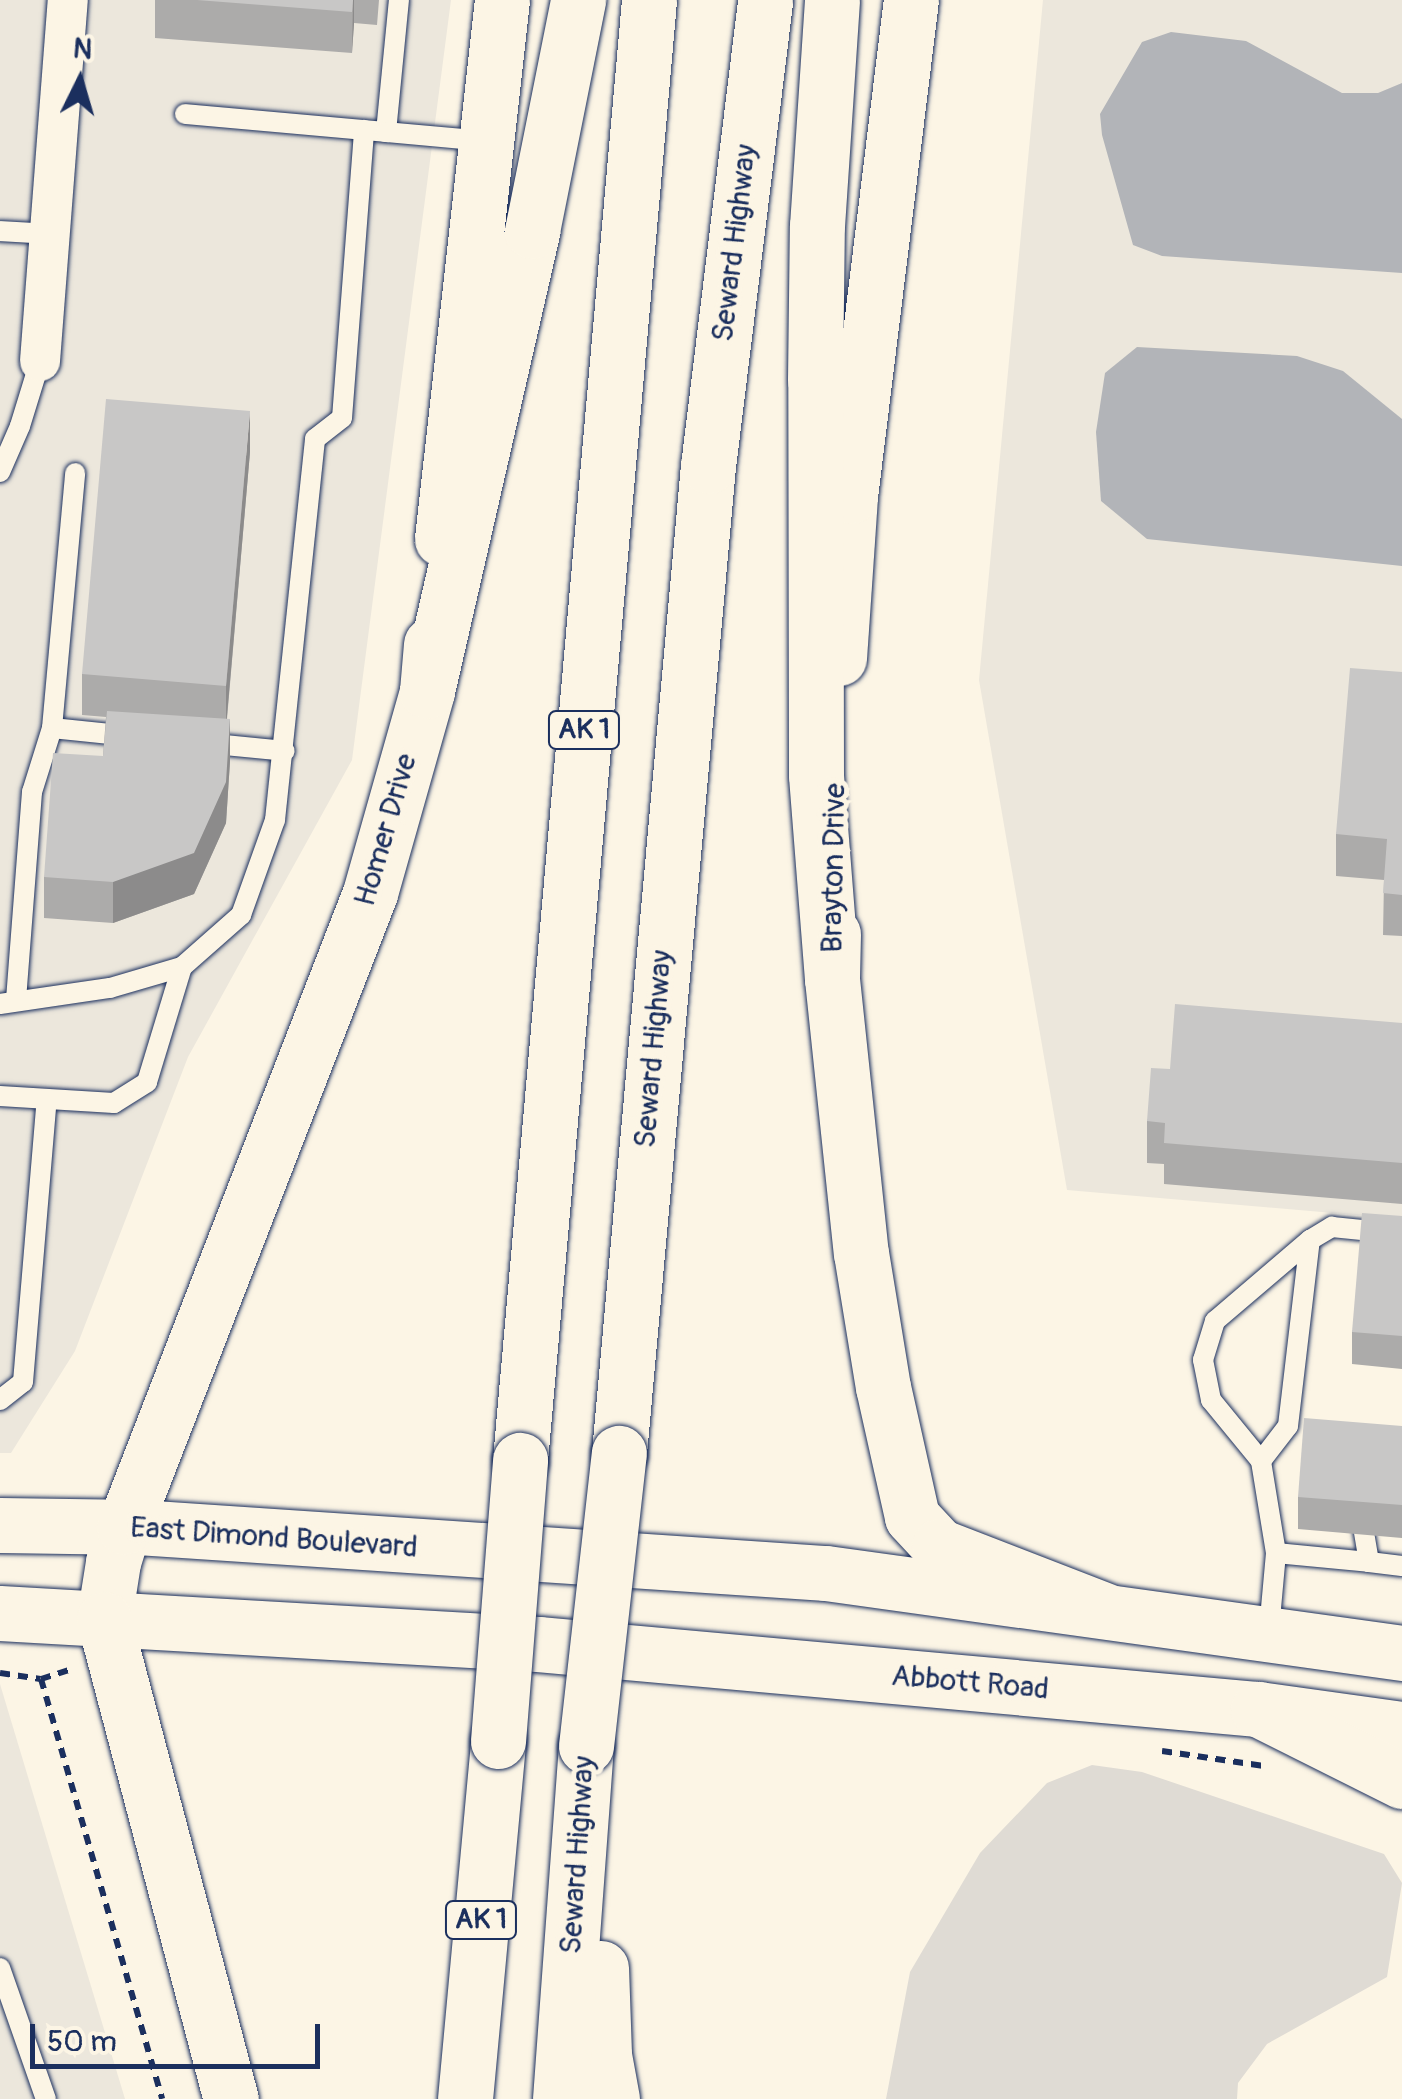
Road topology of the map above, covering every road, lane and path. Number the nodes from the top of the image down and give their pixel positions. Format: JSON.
{"nodes":[{"id":1,"x":68,"y":0,"type":"edge"},
{"id":2,"x":398,"y":0,"type":"edge"},
{"id":3,"x":502,"y":0,"type":"edge"},
{"id":4,"x":578,"y":0,"type":"edge"},
{"id":5,"x":649,"y":0,"type":"edge"},
{"id":6,"x":765,"y":0,"type":"edge"},
{"id":7,"x":832,"y":0,"type":"edge"},
{"id":8,"x":910,"y":0,"type":"edge"},
{"id":9,"x":185,"y":114,"type":"dead end"},
{"id":10,"x":364,"y":130,"type":"junction"},
{"id":11,"x":386,"y":132,"type":"junction"},
{"id":12,"x":485,"y":141,"type":"junction"},
{"id":13,"x":0,"y":231,"type":"edge"},
{"id":14,"x":50,"y":234,"type":"junction"},
{"id":15,"x":40,"y":361,"type":"joint"},
{"id":16,"x":0,"y":472,"type":"edge"},
{"id":17,"x":76,"y":472,"type":"dead end"},
{"id":18,"x":426,"y":691,"type":"junction"},
{"id":19,"x":52,"y":728,"type":"junction"},
{"id":20,"x":149,"y":738,"type":"edge"},
{"id":21,"x":188,"y":741,"type":"edge"},
{"id":22,"x":285,"y":750,"type":"junction"},
{"id":23,"x":182,"y":967,"type":"junction"},
{"id":24,"x":832,"y":979,"type":"junction"},
{"id":25,"x":8,"y":1002,"type":"edge"},
{"id":26,"x":0,"y":1096,"type":"edge"},
{"id":27,"x":47,"y":1100,"type":"junction"},
{"id":28,"x":1402,"y":1234,"type":"edge"},
{"id":29,"x":1310,"y":1240,"type":"junction"},
{"id":30,"x":0,"y":1400,"type":"edge"},
{"id":31,"x":1262,"y":1461,"type":"junction"},
{"id":32,"x":1355,"y":1486,"type":"edge"},
{"id":33,"x":0,"y":1524,"type":"edge"},
{"id":34,"x":124,"y":1527,"type":"junction"},
{"id":35,"x":1276,"y":1553,"type":"junction"},
{"id":36,"x":1370,"y":1562,"type":"junction"},
{"id":37,"x":1402,"y":1566,"type":"edge"},
{"id":38,"x":1104,"y":1610,"type":"junction"},
{"id":39,"x":0,"y":1613,"type":"edge"},
{"id":40,"x":104,"y":1620,"type":"junction"},
{"id":41,"x":1269,"y":1633,"type":"junction"},
{"id":42,"x":1402,"y":1653,"type":"edge"},
{"id":43,"x":0,"y":1672,"type":"edge"},
{"id":44,"x":54,"y":1672,"type":"dead end"},
{"id":45,"x":42,"y":1679,"type":"junction"},
{"id":46,"x":1258,"y":1709,"type":"junction"},
{"id":47,"x":1402,"y":1729,"type":"edge"},
{"id":48,"x":600,"y":1746,"type":"junction"},
{"id":49,"x":1402,"y":1781,"type":"edge"},
{"id":50,"x":0,"y":1968,"type":"edge"},
{"id":51,"x":46,"y":2099,"type":"edge"},
{"id":52,"x":162,"y":2099,"type":"edge"},
{"id":53,"x":230,"y":2099,"type":"edge"},
{"id":54,"x":465,"y":2099,"type":"edge"},
{"id":55,"x":560,"y":2099,"type":"edge"},
{"id":56,"x":612,"y":2099,"type":"edge"}],
"edges":[{"from":1,"to":14,"type":"street"},
{"from":2,"to":11,"type":"lane"},
{"from":3,"to":12,"type":"main road","name":"Homer Drive"},
{"from":4,"to":18,"type":"main road"},
{"from":5,"to":54,"type":"main road","number":"AK 1","bridge":true},
{"from":6,"to":48,"type":"main road","name":"Seward Highway","bridge":true},
{"from":7,"to":24,"type":"main road"},
{"from":8,"to":24,"type":"main road","name":"Brayton Drive"},
{"from":9,"to":10,"type":"lane"},
{"from":10,"to":11,"type":"lane"},
{"from":10,"to":22,"type":"lane"},
{"from":11,"to":12,"type":"lane"},
{"from":12,"to":18,"type":"main road","name":"Homer Drive"},
{"from":13,"to":14,"type":"lane"},
{"from":14,"to":15,"type":"street"},
{"from":15,"to":16,"type":"lane"},
{"from":17,"to":19,"type":"lane"},
{"from":18,"to":34,"type":"main road","name":"Homer Drive"},
{"from":19,"to":20,"type":"lane"},
{"from":19,"to":25,"type":"lane"},
{"from":21,"to":22,"type":"lane"},
{"from":22,"to":23,"type":"lane"},
{"from":23,"to":25,"type":"lane"},
{"from":23,"to":27,"type":"lane"},
{"from":24,"to":38,"type":"main road","name":"Brayton Drive"},
{"from":26,"to":27,"type":"lane"},
{"from":27,"to":30,"type":"lane"},
{"from":28,"to":29,"type":"lane"},
{"from":29,"to":31,"type":"lane"},
{"from":29,"to":31,"type":"lane"},
{"from":31,"to":35,"type":"lane"},
{"from":32,"to":36,"type":"lane"},
{"from":33,"to":34,"type":"main road","name":"East Dimond Boulevard"},
{"from":34,"to":38,"type":"main road","name":"East Dimond Boulevard"},
{"from":34,"to":40,"type":"main road","name":"Homer Drive"},
{"from":35,"to":36,"type":"lane"},
{"from":35,"to":41,"type":"lane"},
{"from":36,"to":37,"type":"lane"},
{"from":38,"to":41,"type":"main road"},
{"from":39,"to":40,"type":"main road"},
{"from":40,"to":46,"type":"main road","name":"Abbott Road"},
{"from":40,"to":53,"type":"main road"},
{"from":41,"to":42,"type":"main road"},
{"from":43,"to":45,"type":"path"},
{"from":44,"to":45,"type":"path"},
{"from":45,"to":52,"type":"path"},
{"from":46,"to":47,"type":"main road","name":"Abbott Road"},
{"from":46,"to":49,"type":"main road"},
{"from":48,"to":55,"type":"main road","name":"Seward Highway"},
{"from":48,"to":56,"type":"main road"},
{"from":50,"to":51,"type":"lane"}]}
